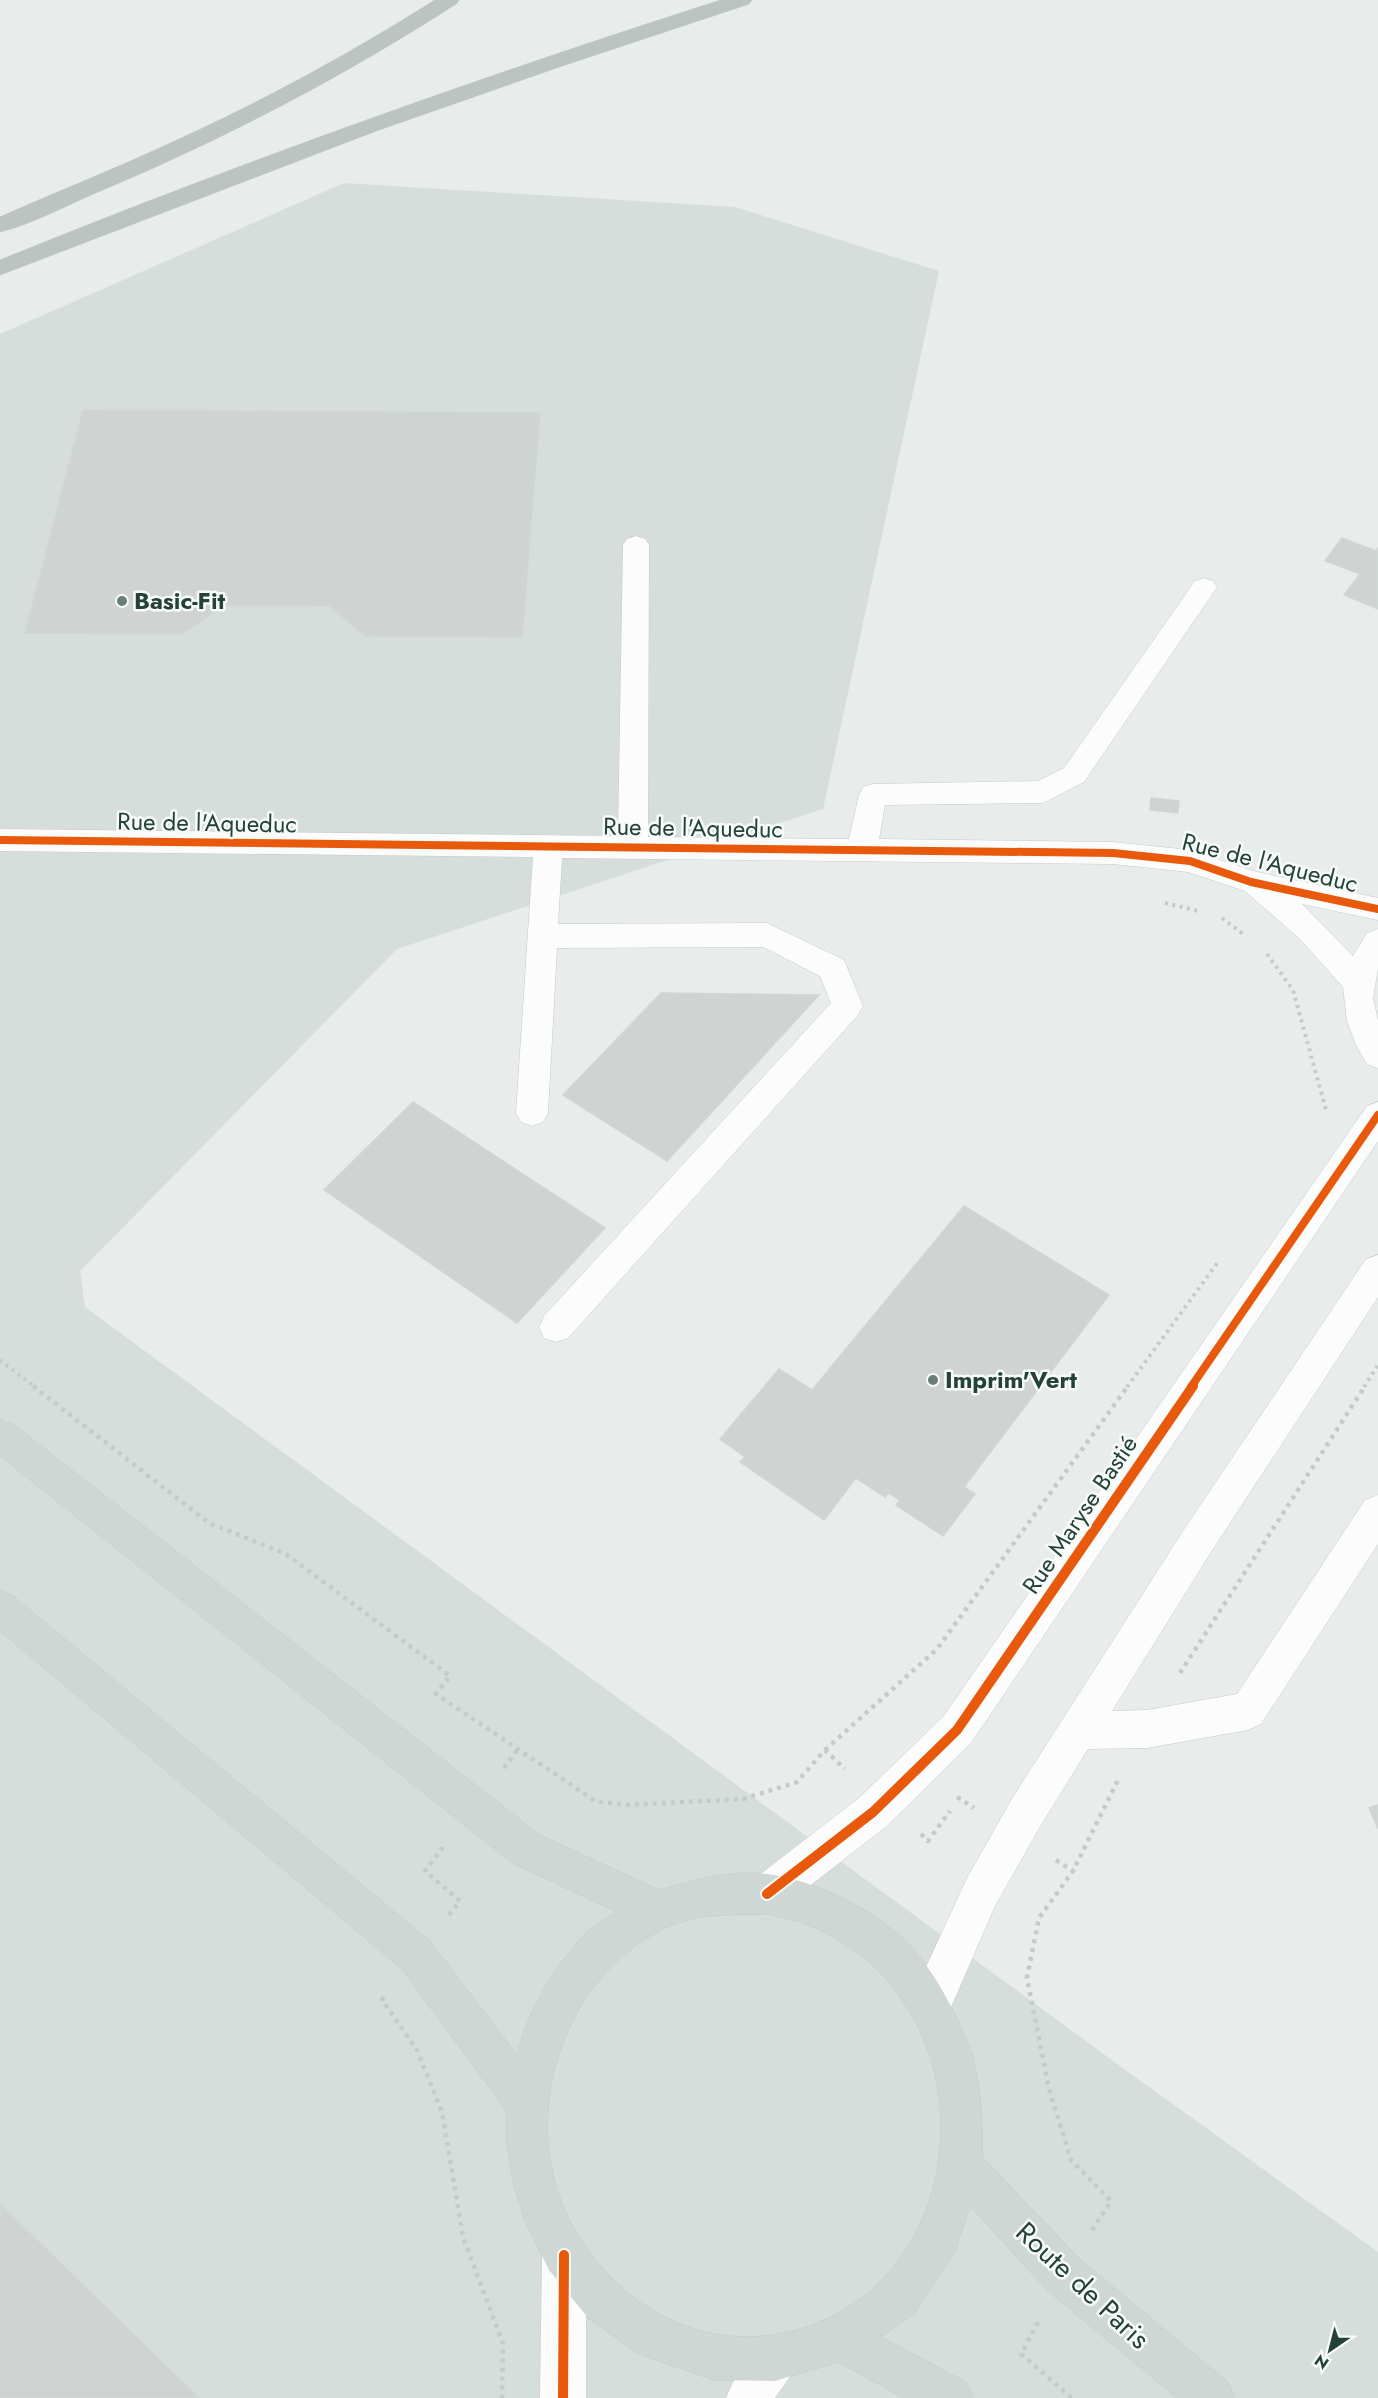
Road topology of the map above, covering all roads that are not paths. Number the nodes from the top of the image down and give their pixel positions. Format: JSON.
{"nodes":[{"id":1,"x":448,"y":0,"type":"edge"},
{"id":2,"x":742,"y":0,"type":"edge"},
{"id":3,"x":0,"y":225,"type":"edge"},
{"id":4,"x":0,"y":268,"type":"edge"},
{"id":5,"x":636,"y":545,"type":"dead end"},
{"id":6,"x":1204,"y":587,"type":"dead end"},
{"id":7,"x":0,"y":840,"type":"edge"},
{"id":8,"x":548,"y":846,"type":"junction"},
{"id":9,"x":633,"y":847,"type":"junction"},
{"id":10,"x":862,"y":849,"type":"junction"},
{"id":11,"x":1251,"y":882,"type":"junction"},
{"id":12,"x":1378,"y":909,"type":"edge"},
{"id":13,"x":543,"y":936,"type":"junction"},
{"id":14,"x":1378,"y":941,"type":"edge"},
{"id":15,"x":1358,"y":983,"type":"junction"},
{"id":16,"x":1378,"y":1055,"type":"edge"},
{"id":17,"x":532,"y":1113,"type":"dead end"},
{"id":18,"x":1378,"y":1115,"type":"edge"},
{"id":19,"x":1376,"y":1284,"type":"edge"},
{"id":20,"x":556,"y":1327,"type":"dead end"},
{"id":21,"x":0,"y":1435,"type":"edge"},
{"id":22,"x":1378,"y":1512,"type":"edge"},
{"id":23,"x":0,"y":1608,"type":"edge"},
{"id":24,"x":1078,"y":1730,"type":"junction"},
{"id":25,"x":767,"y":1894,"type":"junction"},
{"id":26,"x":658,"y":1910,"type":"junction"},
{"id":27,"x":930,"y":2006,"type":"junction"},
{"id":28,"x":527,"y":2103,"type":"junction"},
{"id":29,"x":961,"y":2165,"type":"junction"},
{"id":30,"x":564,"y":2255,"type":"junction"},
{"id":31,"x":840,"y":2339,"type":"junction"},
{"id":32,"x":775,"y":2359,"type":"junction"},
{"id":33,"x":563,"y":2398,"type":"edge"},
{"id":34,"x":749,"y":2398,"type":"edge"},
{"id":35,"x":950,"y":2398,"type":"edge"},
{"id":36,"x":1212,"y":2398,"type":"edge"}],
"edges":[{"from":1,"to":3,"type":"highway"},
{"from":2,"to":4,"type":"highway"},
{"from":5,"to":9,"type":"street"},
{"from":6,"to":10,"type":"street"},
{"from":7,"to":8,"type":"street","name":"Rue de l'Aqueduc"},
{"from":8,"to":9,"type":"street","name":"Rue de l'Aqueduc"},
{"from":8,"to":13,"type":"street"},
{"from":9,"to":10,"type":"street","name":"Rue de l'Aqueduc"},
{"from":10,"to":11,"type":"street","name":"Rue de l'Aqueduc"},
{"from":11,"to":12,"type":"street","name":"Rue de l'Aqueduc"},
{"from":11,"to":15,"type":"street","name":"Rue de l'Aqueduc"},
{"from":13,"to":17,"type":"street"},
{"from":13,"to":20,"type":"street"},
{"from":14,"to":15,"type":"street"},
{"from":15,"to":16,"type":"street"},
{"from":18,"to":25,"type":"street","name":"Rue Maryse Bastié"},
{"from":19,"to":24,"type":"street"},
{"from":21,"to":26,"type":"main road"},
{"from":22,"to":24,"type":"street"},
{"from":23,"to":28,"type":"main road"},
{"from":24,"to":27,"type":"street"},
{"from":25,"to":26,"type":"main road"},
{"from":25,"to":27,"type":"main road"},
{"from":26,"to":28,"type":"main road"},
{"from":27,"to":29,"type":"main road"},
{"from":28,"to":30,"type":"main road"},
{"from":29,"to":31,"type":"main road"},
{"from":29,"to":36,"type":"main road","name":"Route de Paris"},
{"from":30,"to":32,"type":"main road"},
{"from":30,"to":33,"type":"street"},
{"from":31,"to":32,"type":"main road"},
{"from":31,"to":35,"type":"main road"},
{"from":32,"to":34,"type":"street"}]}
